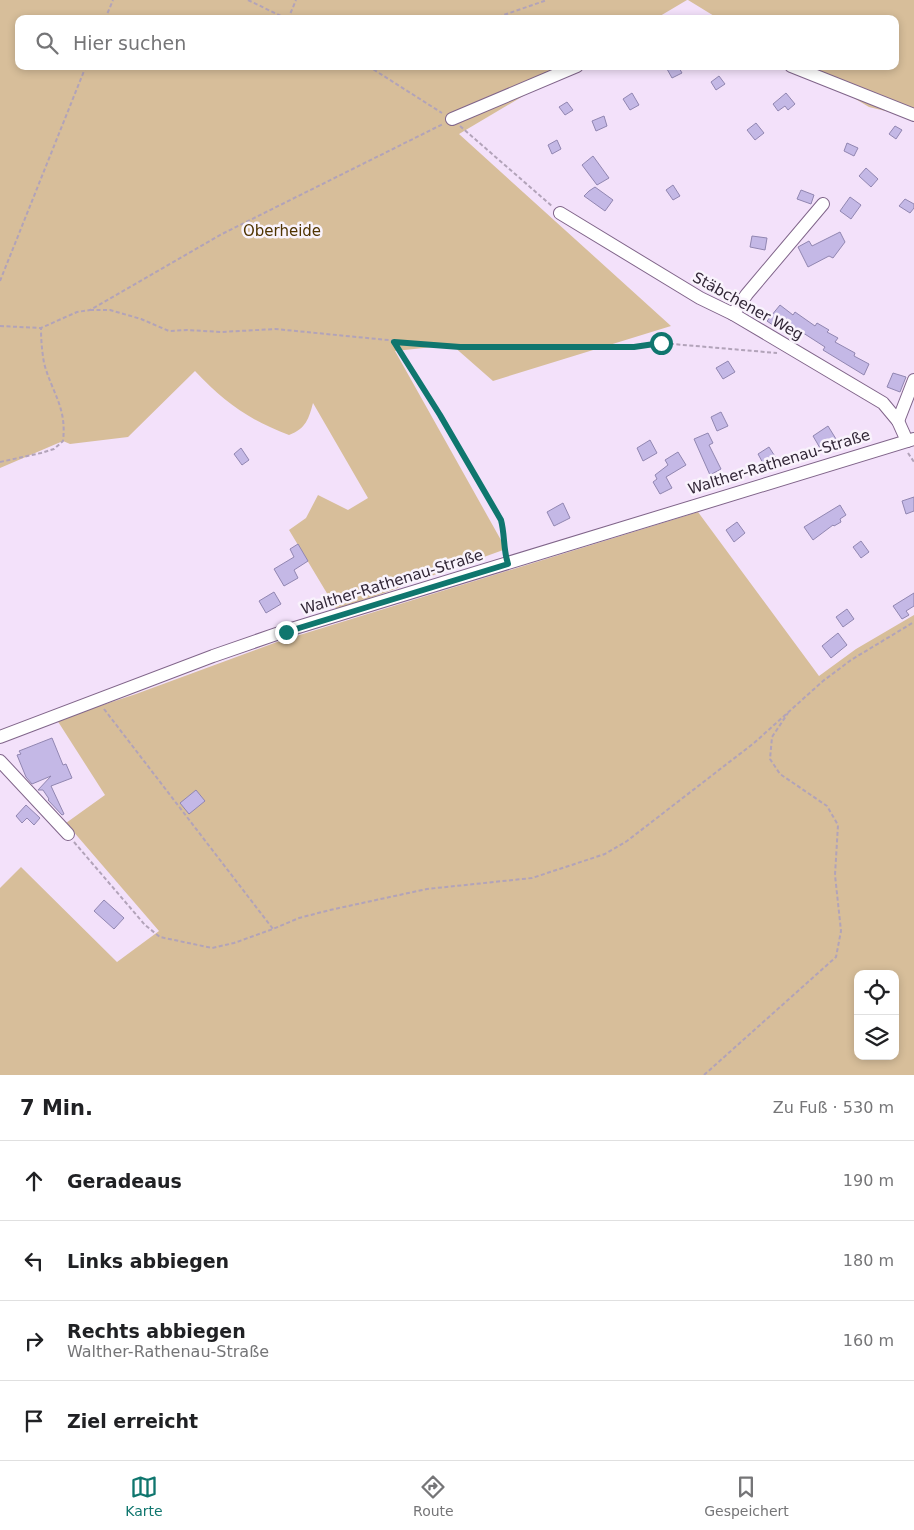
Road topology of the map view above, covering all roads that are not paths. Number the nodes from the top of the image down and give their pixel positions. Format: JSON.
{"nodes":[{"id":1,"x":568,"y":70,"type":"edge"},
{"id":2,"x":802,"y":70,"type":"edge"},
{"id":3,"x":914,"y":116,"type":"edge"},
{"id":4,"x":452,"y":119,"type":"road end"},
{"id":5,"x":823,"y":204,"type":"dead end"},
{"id":6,"x":560,"y":213,"type":"road end"},
{"id":7,"x":733,"y":314,"type":"junction"},
{"id":8,"x":914,"y":380,"type":"edge"},
{"id":9,"x":898,"y":421,"type":"junction"},
{"id":10,"x":910,"y":440,"type":"edge"},
{"id":11,"x":0,"y":737,"type":"edge"},
{"id":12,"x":0,"y":761,"type":"edge"},
{"id":13,"x":68,"y":834,"type":"road end"}],
"edges":[{"from":1,"to":4,"type":"street"},
{"from":2,"to":3,"type":"street"},
{"from":5,"to":7,"type":"street"},
{"from":6,"to":7,"type":"street","name":"Stäbchener Weg"},
{"from":7,"to":9,"type":"street","name":"Stäbchener Weg"},
{"from":8,"to":9,"type":"street"},
{"from":9,"to":10,"type":"street","name":"Stäbchener Weg"},
{"from":10,"to":11,"type":"street","name":"Walther-Rathenau-Straße"},
{"from":12,"to":13,"type":"street"}]}
